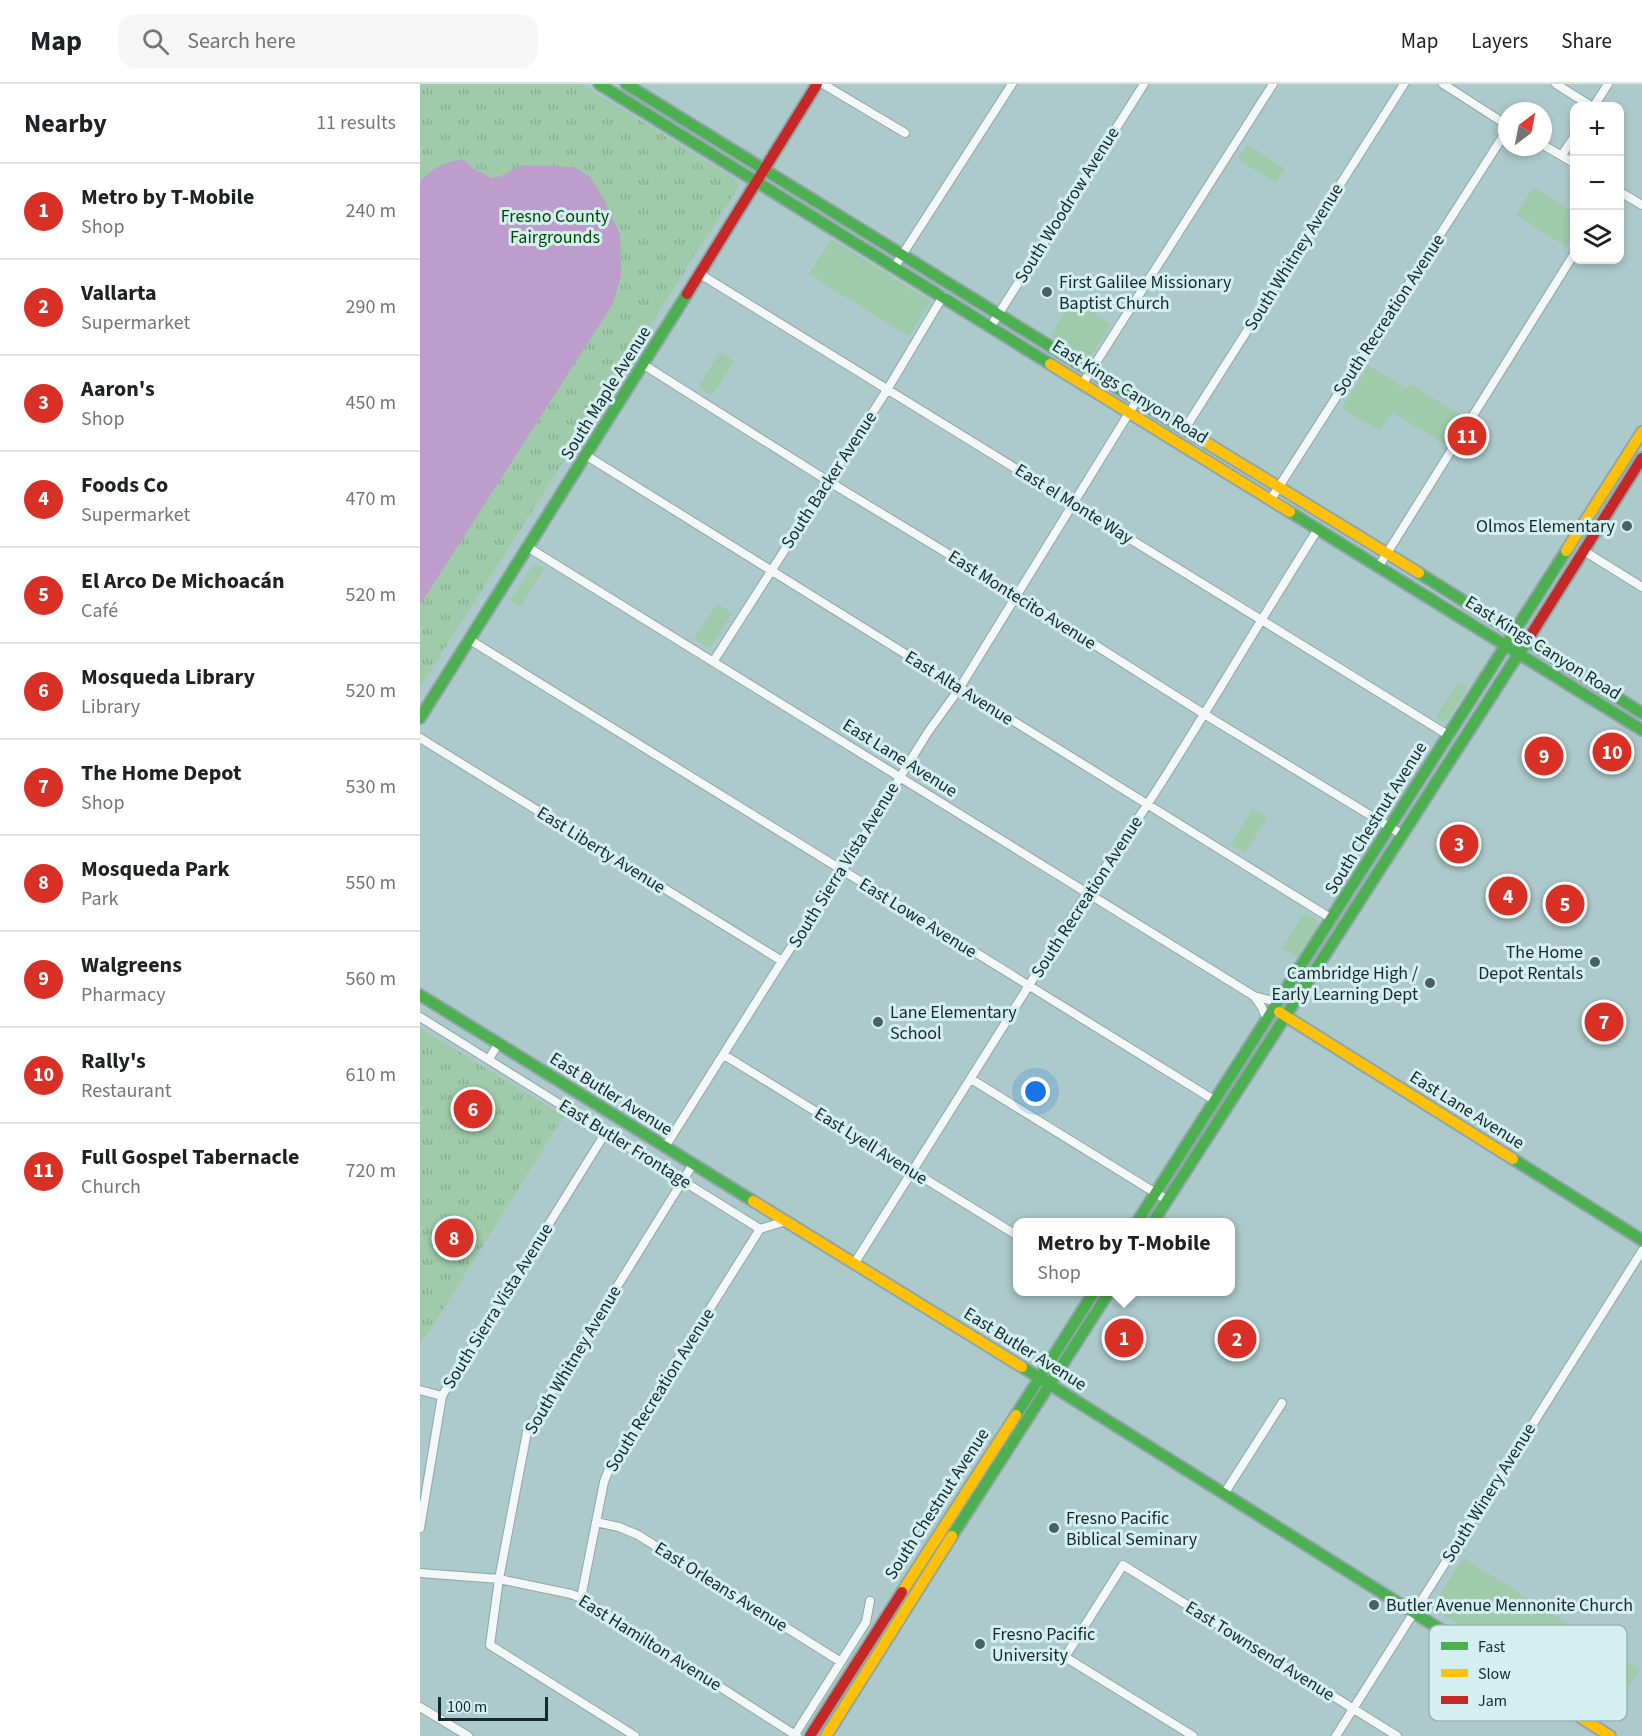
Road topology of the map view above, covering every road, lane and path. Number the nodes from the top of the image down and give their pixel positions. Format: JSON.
{"nodes":[{"id":1,"x":599,"y":84,"type":"edge"},
{"id":2,"x":615,"y":84,"type":"edge"},
{"id":3,"x":626,"y":84,"type":"edge"},
{"id":4,"x":818,"y":84,"type":"edge"},
{"id":5,"x":823,"y":84,"type":"edge"},
{"id":6,"x":1012,"y":84,"type":"edge"},
{"id":7,"x":1144,"y":84,"type":"edge"},
{"id":8,"x":1273,"y":84,"type":"edge"},
{"id":9,"x":1404,"y":84,"type":"edge"},
{"id":10,"x":1443,"y":84,"type":"edge"},
{"id":11,"x":1556,"y":84,"type":"edge"},
{"id":12,"x":1608,"y":84,"type":"edge"},
{"id":13,"x":645,"y":96,"type":"junction"},
{"id":14,"x":1585,"y":102,"type":"edge"},
{"id":15,"x":1595,"y":102,"type":"edge"},
{"id":16,"x":1498,"y":118,"type":"edge"},
{"id":17,"x":905,"y":133,"type":"dead end"},
{"id":18,"x":1570,"y":143,"type":"edge"},
{"id":19,"x":1498,"y":144,"type":"edge"},
{"id":20,"x":1552,"y":150,"type":"edge"},
{"id":21,"x":1562,"y":155,"type":"junction"},
{"id":22,"x":1570,"y":160,"type":"edge"},
{"id":23,"x":763,"y":169,"type":"junction"},
{"id":24,"x":756,"y":181,"type":"junction"},
{"id":25,"x":1624,"y":194,"type":"edge"},
{"id":26,"x":1642,"y":205,"type":"edge"},
{"id":27,"x":902,"y":255,"type":"junction"},
{"id":28,"x":1570,"y":262,"type":"edge"},
{"id":29,"x":895,"y":266,"type":"junction"},
{"id":30,"x":700,"y":274,"type":"junction"},
{"id":31,"x":943,"y":296,"type":"junction"},
{"id":32,"x":998,"y":315,"type":"junction"},
{"id":33,"x":991,"y":326,"type":"junction"},
{"id":34,"x":644,"y":365,"type":"junction"},
{"id":35,"x":1090,"y":372,"type":"junction"},
{"id":36,"x":1083,"y":383,"type":"junction"},
{"id":37,"x":887,"y":390,"type":"junction"},
{"id":38,"x":1137,"y":400,"type":"junction"},
{"id":39,"x":1130,"y":412,"type":"junction"},
{"id":40,"x":1184,"y":430,"type":"junction"},
{"id":41,"x":1642,"y":432,"type":"edge"},
{"id":42,"x":1630,"y":451,"type":"junction"},
{"id":43,"x":586,"y":456,"type":"junction"},
{"id":44,"x":1642,"y":458,"type":"edge"},
{"id":45,"x":828,"y":481,"type":"junction"},
{"id":46,"x":1278,"y":488,"type":"junction"},
{"id":47,"x":1271,"y":499,"type":"junction"},
{"id":48,"x":1073,"y":503,"type":"junction"},
{"id":49,"x":1318,"y":528,"type":"junction"},
{"id":50,"x":528,"y":548,"type":"junction"},
{"id":51,"x":1584,"y":550,"type":"junction"},
{"id":52,"x":1387,"y":553,"type":"junction"},
{"id":53,"x":1379,"y":566,"type":"junction"},
{"id":54,"x":771,"y":570,"type":"junction"},
{"id":55,"x":1642,"y":588,"type":"edge"},
{"id":56,"x":1016,"y":595,"type":"junction"},
{"id":57,"x":1260,"y":620,"type":"junction"},
{"id":58,"x":1514,"y":631,"type":"junction"},
{"id":59,"x":1527,"y":639,"type":"junction"},
{"id":60,"x":470,"y":640,"type":"junction"},
{"id":61,"x":1505,"y":644,"type":"junction"},
{"id":62,"x":1519,"y":653,"type":"junction"},
{"id":63,"x":712,"y":662,"type":"junction"},
{"id":64,"x":959,"y":689,"type":"junction"},
{"id":65,"x":1642,"y":713,"type":"edge"},
{"id":66,"x":1204,"y":714,"type":"junction"},
{"id":67,"x":420,"y":718,"type":"edge"},
{"id":68,"x":1642,"y":730,"type":"edge"},
{"id":69,"x":1448,"y":735,"type":"junction"},
{"id":70,"x":420,"y":738,"type":"edge"},
{"id":71,"x":900,"y":776,"type":"junction"},
{"id":72,"x":1428,"y":793,"type":"junction"},
{"id":73,"x":1147,"y":804,"type":"junction"},
{"id":74,"x":1390,"y":827,"type":"junction"},
{"id":75,"x":1401,"y":834,"type":"junction"},
{"id":76,"x":842,"y":871,"type":"junction"},
{"id":77,"x":1087,"y":893,"type":"junction"},
{"id":78,"x":1332,"y":920,"type":"junction"},
{"id":79,"x":782,"y":962,"type":"junction"},
{"id":80,"x":1029,"y":986,"type":"junction"},
{"id":81,"x":420,"y":995,"type":"edge"},
{"id":82,"x":1254,"y":996,"type":"junction"},
{"id":83,"x":1277,"y":1004,"type":"junction"},
{"id":84,"x":1285,"y":1016,"type":"junction"},
{"id":85,"x":420,"y":1017,"type":"edge"},
{"id":86,"x":1267,"y":1020,"type":"junction"},
{"id":87,"x":498,"y":1044,"type":"junction"},
{"id":88,"x":724,"y":1055,"type":"junction"},
{"id":89,"x":489,"y":1059,"type":"junction"},
{"id":90,"x":1231,"y":1074,"type":"junction"},
{"id":91,"x":970,"y":1079,"type":"junction"},
{"id":92,"x":1214,"y":1100,"type":"junction"},
{"id":93,"x":606,"y":1132,"type":"junction"},
{"id":94,"x":1210,"y":1132,"type":"junction"},
{"id":95,"x":665,"y":1147,"type":"junction"},
{"id":96,"x":693,"y":1164,"type":"junction"},
{"id":97,"x":912,"y":1172,"type":"junction"},
{"id":98,"x":683,"y":1180,"type":"junction"},
{"id":99,"x":1156,"y":1193,"type":"junction"},
{"id":100,"x":1167,"y":1200,"type":"junction"},
{"id":101,"x":1140,"y":1218,"type":"edge"},
{"id":102,"x":1156,"y":1218,"type":"edge"},
{"id":103,"x":786,"y":1221,"type":"junction"},
{"id":104,"x":760,"y":1229,"type":"junction"},
{"id":105,"x":1013,"y":1234,"type":"edge"},
{"id":106,"x":1642,"y":1240,"type":"edge"},
{"id":107,"x":1642,"y":1251,"type":"edge"},
{"id":108,"x":854,"y":1264,"type":"junction"},
{"id":109,"x":1091,"y":1296,"type":"edge"},
{"id":110,"x":1107,"y":1296,"type":"edge"},
{"id":111,"x":1039,"y":1378,"type":"junction"},
{"id":112,"x":1051,"y":1385,"type":"junction"},
{"id":113,"x":420,"y":1390,"type":"edge"},
{"id":114,"x":442,"y":1396,"type":"junction"},
{"id":115,"x":1282,"y":1403,"type":"dead end"},
{"id":116,"x":424,"y":1488,"type":"edge"},
{"id":117,"x":1224,"y":1494,"type":"junction"},
{"id":118,"x":596,"y":1522,"type":"junction"},
{"id":119,"x":420,"y":1528,"type":"edge"},
{"id":120,"x":420,"y":1573,"type":"edge"},
{"id":121,"x":499,"y":1579,"type":"junction"},
{"id":122,"x":581,"y":1598,"type":"junction"},
{"id":123,"x":870,"y":1601,"type":"dead end"},
{"id":124,"x":1413,"y":1612,"type":"junction"},
{"id":125,"x":1434,"y":1625,"type":"edge"},
{"id":126,"x":841,"y":1662,"type":"junction"},
{"id":127,"x":420,"y":1707,"type":"edge"},
{"id":128,"x":1354,"y":1709,"type":"junction"},
{"id":129,"x":1586,"y":1721,"type":"edge"},
{"id":130,"x":795,"y":1735,"type":"edge"},
{"id":131,"x":468,"y":1736,"type":"edge"},
{"id":132,"x":635,"y":1736,"type":"edge"},
{"id":133,"x":810,"y":1736,"type":"edge"},
{"id":134,"x":826,"y":1736,"type":"edge"},
{"id":135,"x":1193,"y":1736,"type":"edge"},
{"id":136,"x":1336,"y":1736,"type":"edge"},
{"id":137,"x":1397,"y":1736,"type":"edge"},
{"id":138,"x":1610,"y":1736,"type":"edge"}],
"edges":[{"from":1,"to":24,"type":"main road","name":"East Kings Canyon Road"},
{"from":2,"to":13,"type":"main road"},
{"from":3,"to":13,"type":"main road","name":"East Kings Canyon Road"},
{"from":4,"to":23,"type":"main road","name":"South Maple Avenue"},
{"from":5,"to":17,"type":"street"},
{"from":6,"to":27,"type":"street"},
{"from":7,"to":32,"type":"street","name":"South Woodrow Avenue"},
{"from":8,"to":35,"type":"street"},
{"from":9,"to":40,"type":"street","name":"South Whitney Avenue"},
{"from":10,"to":16,"type":"street"},
{"from":11,"to":14,"type":"street"},
{"from":12,"to":15,"type":"street"},
{"from":13,"to":23,"type":"main road","name":"East Kings Canyon Road"},
{"from":18,"to":21,"type":"street"},
{"from":19,"to":46,"type":"street","name":"South Recreation Avenue"},
{"from":20,"to":21,"type":"street"},
{"from":21,"to":22,"type":"street"},
{"from":23,"to":24,"type":"main road","name":"South Maple Avenue"},
{"from":23,"to":27,"type":"main road","name":"East Kings Canyon Road"},
{"from":24,"to":29,"type":"main road","name":"East Kings Canyon Road"},
{"from":24,"to":30,"type":"main road","name":"South Maple Avenue"},
{"from":25,"to":26,"type":"street"},
{"from":27,"to":29,"type":"street"},
{"from":27,"to":32,"type":"main road","name":"East Kings Canyon Road"},
{"from":28,"to":52,"type":"street"},
{"from":29,"to":31,"type":"main road","name":"East Kings Canyon Road"},
{"from":30,"to":34,"type":"main road","name":"South Maple Avenue"},
{"from":30,"to":37,"type":"street","name":"East el Monte Way"},
{"from":31,"to":33,"type":"main road","name":"East Kings Canyon Road"},
{"from":31,"to":37,"type":"street","name":"South Backer Avenue"},
{"from":32,"to":33,"type":"street","name":"South Woodrow Avenue"},
{"from":32,"to":35,"type":"main road","name":"East Kings Canyon Road"},
{"from":33,"to":36,"type":"main road","name":"East Kings Canyon Road"},
{"from":34,"to":43,"type":"main road","name":"South Maple Avenue"},
{"from":34,"to":45,"type":"street","name":"East Montecito Avenue"},
{"from":35,"to":36,"type":"street"},
{"from":35,"to":38,"type":"main road","name":"East Kings Canyon Road"},
{"from":36,"to":39,"type":"main road","name":"East Kings Canyon Road"},
{"from":37,"to":45,"type":"street","name":"South Backer Avenue"},
{"from":37,"to":48,"type":"street","name":"East el Monte Way"},
{"from":38,"to":39,"type":"street","name":"South Sierra Vista Avenue"},
{"from":38,"to":40,"type":"main road","name":"East Kings Canyon Road"},
{"from":39,"to":47,"type":"main road","name":"East Kings Canyon Road"},
{"from":39,"to":48,"type":"street","name":"South Sierra Vista Avenue"},
{"from":40,"to":46,"type":"main road","name":"East Kings Canyon Road"},
{"from":41,"to":42,"type":"main road","name":"South Chestnut Avenue"},
{"from":42,"to":44,"type":"main road"},
{"from":42,"to":58,"type":"main road","name":"South Chestnut Avenue"},
{"from":43,"to":50,"type":"main road","name":"South Maple Avenue"},
{"from":43,"to":54,"type":"street","name":"East Alta Avenue"},
{"from":44,"to":51,"type":"main road","name":"South Chestnut Avenue"},
{"from":45,"to":54,"type":"street","name":"South Backer Avenue"},
{"from":45,"to":56,"type":"street","name":"East Montecito Avenue"},
{"from":46,"to":47,"type":"street","name":"South Recreation Avenue"},
{"from":46,"to":52,"type":"main road","name":"East Kings Canyon Road"},
{"from":47,"to":49,"type":"main road","name":"East Kings Canyon Road"},
{"from":48,"to":56,"type":"street","name":"South Sierra Vista Avenue"},
{"from":48,"to":57,"type":"street","name":"East el Monte Way"},
{"from":49,"to":53,"type":"main road","name":"East Kings Canyon Road"},
{"from":49,"to":57,"type":"street","name":"South Recreation Avenue"},
{"from":50,"to":60,"type":"main road","name":"South Maple Avenue"},
{"from":50,"to":63,"type":"street","name":"East Lane Avenue"},
{"from":51,"to":55,"type":"street"},
{"from":51,"to":59,"type":"main road","name":"South Chestnut Avenue"},
{"from":52,"to":53,"type":"street"},
{"from":52,"to":58,"type":"main road","name":"East Kings Canyon Road"},
{"from":53,"to":61,"type":"main road","name":"East Kings Canyon Road"},
{"from":54,"to":63,"type":"street","name":"South Backer Avenue"},
{"from":54,"to":64,"type":"street","name":"East Alta Avenue"},
{"from":56,"to":64,"type":"street","name":"South Sierra Vista Avenue"},
{"from":56,"to":66,"type":"street","name":"East Montecito Avenue"},
{"from":57,"to":66,"type":"street","name":"South Recreation Avenue"},
{"from":57,"to":69,"type":"street","name":"East el Monte Way"},
{"from":58,"to":59,"type":"main road","name":"East Kings Canyon Road"},
{"from":58,"to":61,"type":"main road","name":"South Chestnut Avenue"},
{"from":59,"to":62,"type":"main road","name":"South Chestnut Avenue"},
{"from":59,"to":65,"type":"main road","name":"East Kings Canyon Road"},
{"from":60,"to":67,"type":"main road","name":"South Maple Avenue"},
{"from":60,"to":76,"type":"street","name":"East Lowe Avenue"},
{"from":61,"to":62,"type":"main road","name":"East Kings Canyon Road"},
{"from":61,"to":69,"type":"main road","name":"South Chestnut Avenue"},
{"from":62,"to":68,"type":"main road","name":"East Kings Canyon Road"},
{"from":62,"to":72,"type":"main road","name":"South Chestnut Avenue"},
{"from":63,"to":71,"type":"street","name":"East Lane Avenue"},
{"from":64,"to":71,"type":"street","name":"South Sierra Vista Avenue"},
{"from":64,"to":73,"type":"street","name":"East Alta Avenue"},
{"from":66,"to":73,"type":"street","name":"South Recreation Avenue"},
{"from":66,"to":74,"type":"street","name":"East Montecito Avenue"},
{"from":69,"to":72,"type":"main road"},
{"from":69,"to":74,"type":"main road","name":"South Chestnut Avenue"},
{"from":70,"to":79,"type":"street","name":"East Liberty Avenue"},
{"from":71,"to":76,"type":"street","name":"South Sierra Vista Avenue"},
{"from":71,"to":77,"type":"street","name":"East Lane Avenue"},
{"from":72,"to":75,"type":"main road","name":"South Chestnut Avenue"},
{"from":73,"to":77,"type":"street","name":"South Recreation Avenue"},
{"from":73,"to":78,"type":"street","name":"East Alta Avenue"},
{"from":74,"to":75,"type":"street","name":"East Montecito Avenue"},
{"from":74,"to":78,"type":"main road","name":"South Chestnut Avenue"},
{"from":75,"to":84,"type":"main road","name":"South Chestnut Avenue"},
{"from":76,"to":79,"type":"street","name":"South Sierra Vista Avenue"},
{"from":76,"to":80,"type":"street","name":"East Lowe Avenue"},
{"from":77,"to":80,"type":"street","name":"South Recreation Avenue"},
{"from":77,"to":82,"type":"street","name":"East Lane Avenue"},
{"from":78,"to":83,"type":"main road","name":"South Chestnut Avenue"},
{"from":79,"to":88,"type":"street","name":"South Sierra Vista Avenue"},
{"from":80,"to":91,"type":"street","name":"South Recreation Avenue"},
{"from":80,"to":92,"type":"street","name":"East Lowe Avenue"},
{"from":81,"to":87,"type":"main road","name":"East Butler Avenue"},
{"from":82,"to":83,"type":"street","name":"East Lane Avenue"},
{"from":82,"to":86,"type":"street","name":"East Lane Avenue"},
{"from":83,"to":84,"type":"main road","name":"East Lane Avenue"},
{"from":83,"to":86,"type":"main road","name":"South Chestnut Avenue"},
{"from":84,"to":94,"type":"main road","name":"South Chestnut Avenue"},
{"from":84,"to":106,"type":"main road","name":"East Lane Avenue"},
{"from":85,"to":89,"type":"street","name":"East Butler Frontage"},
{"from":86,"to":90,"type":"main road","name":"South Chestnut Avenue"},
{"from":87,"to":89,"type":"street"},
{"from":87,"to":95,"type":"main road","name":"East Butler Avenue"},
{"from":88,"to":95,"type":"street","name":"South Sierra Vista Avenue"},
{"from":88,"to":97,"type":"street","name":"East Lyell Avenue"},
{"from":89,"to":93,"type":"street","name":"East Butler Frontage"},
{"from":90,"to":92,"type":"main road","name":"South Chestnut Avenue"},
{"from":90,"to":94,"type":"main road"},
{"from":91,"to":97,"type":"street","name":"South Recreation Avenue"},
{"from":91,"to":99,"type":"street"},
{"from":92,"to":99,"type":"main road","name":"South Chestnut Avenue"},
{"from":93,"to":98,"type":"street","name":"East Butler Frontage"},
{"from":93,"to":114,"type":"street","name":"South Sierra Vista Avenue"},
{"from":94,"to":100,"type":"main road","name":"South Chestnut Avenue"},
{"from":95,"to":96,"type":"main road","name":"East Butler Avenue"},
{"from":96,"to":98,"type":"street","name":"South Whitney Avenue"},
{"from":96,"to":103,"type":"main road","name":"East Butler Avenue"},
{"from":97,"to":105,"type":"street","name":"East Lyell Avenue"},
{"from":97,"to":108,"type":"street","name":"South Recreation Avenue"},
{"from":98,"to":104,"type":"street","name":"East Butler Frontage"},
{"from":98,"to":121,"type":"street","name":"South Whitney Avenue"},
{"from":99,"to":100,"type":"street"},
{"from":99,"to":101,"type":"main road","name":"South Chestnut Avenue"},
{"from":100,"to":102,"type":"main road","name":"South Chestnut Avenue"},
{"from":103,"to":104,"type":"street"},
{"from":103,"to":108,"type":"main road","name":"East Butler Avenue"},
{"from":104,"to":118,"type":"street","name":"South Recreation Avenue"},
{"from":107,"to":124,"type":"street","name":"South Winery Avenue"},
{"from":108,"to":111,"type":"main road","name":"East Butler Avenue"},
{"from":109,"to":111,"type":"main road","name":"South Chestnut Avenue"},
{"from":110,"to":112,"type":"main road","name":"South Chestnut Avenue"},
{"from":111,"to":112,"type":"main road","name":"East Butler Avenue"},
{"from":111,"to":133,"type":"main road","name":"South Chestnut Avenue"},
{"from":112,"to":117,"type":"main road","name":"East Butler Avenue"},
{"from":112,"to":134,"type":"main road","name":"South Chestnut Avenue"},
{"from":113,"to":114,"type":"street"},
{"from":114,"to":116,"type":"street","name":"South Sierra Vista Avenue"},
{"from":115,"to":117,"type":"street"},
{"from":116,"to":119,"type":"street","name":"South Sierra Vista Avenue"},
{"from":117,"to":124,"type":"main road","name":"East Butler Avenue"},
{"from":118,"to":122,"type":"street","name":"South Recreation Avenue"},
{"from":118,"to":126,"type":"street","name":"East Orleans Avenue"},
{"from":120,"to":121,"type":"street","name":"East Hamilton Avenue"},
{"from":121,"to":122,"type":"street","name":"East Hamilton Avenue"},
{"from":121,"to":132,"type":"street","name":"South Whitney Avenue"},
{"from":122,"to":130,"type":"street","name":"East Hamilton Avenue"},
{"from":123,"to":126,"type":"street"},
{"from":124,"to":125,"type":"main road","name":"East Butler Avenue"},
{"from":124,"to":128,"type":"street","name":"South Winery Avenue"},
{"from":126,"to":130,"type":"street"},
{"from":127,"to":131,"type":"street"},
{"from":128,"to":135,"type":"street","name":"East Townsend Avenue"},
{"from":128,"to":136,"type":"street","name":"South Winery Avenue"},
{"from":128,"to":137,"type":"street","name":"East Townsend Avenue"},
{"from":129,"to":138,"type":"main road","name":"East Butler Avenue"}]}
